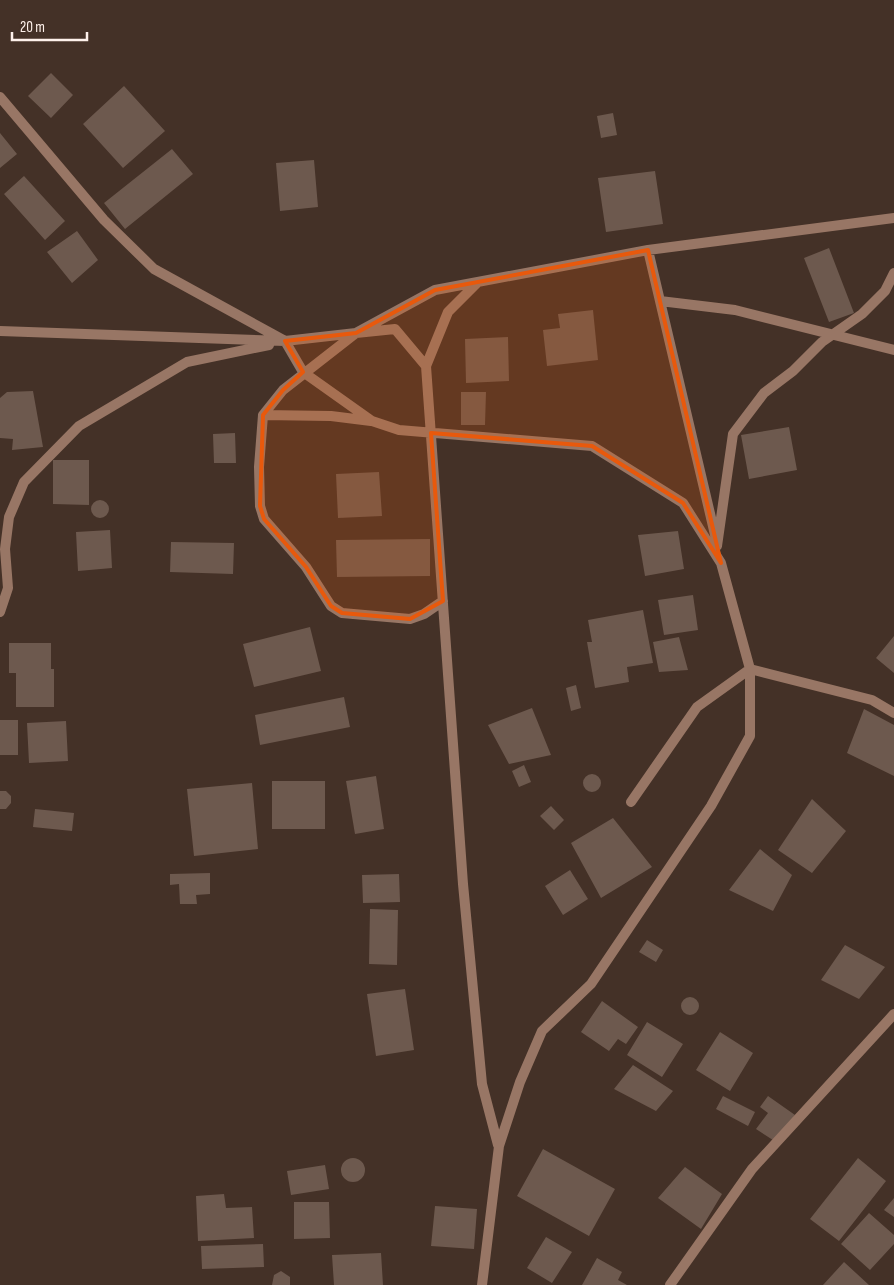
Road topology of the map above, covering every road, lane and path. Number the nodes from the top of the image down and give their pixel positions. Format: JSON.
{"nodes":[{"id":1,"x":0,"y":97,"type":"edge"},
{"id":2,"x":894,"y":218,"type":"edge"},
{"id":3,"x":648,"y":250,"type":"junction"},
{"id":4,"x":894,"y":273,"type":"edge"},
{"id":5,"x":478,"y":282,"type":"junction"},
{"id":6,"x":660,"y":301,"type":"junction"},
{"id":7,"x":0,"y":331,"type":"edge"},
{"id":8,"x":356,"y":333,"type":"junction"},
{"id":9,"x":834,"y":334,"type":"junction"},
{"id":10,"x":285,"y":341,"type":"junction"},
{"id":11,"x":894,"y":350,"type":"edge"},
{"id":12,"x":426,"y":366,"type":"junction"},
{"id":13,"x":303,"y":372,"type":"junction"},
{"id":14,"x":263,"y":415,"type":"junction"},
{"id":15,"x":372,"y":421,"type":"junction"},
{"id":16,"x":431,"y":433,"type":"junction"},
{"id":17,"x":718,"y":546,"type":"junction"},
{"id":18,"x":722,"y":563,"type":"junction"},
{"id":19,"x":443,"y":602,"type":"junction"},
{"id":20,"x":0,"y":612,"type":"edge"},
{"id":21,"x":750,"y":669,"type":"junction"},
{"id":22,"x":894,"y":713,"type":"edge"},
{"id":23,"x":631,"y":802,"type":"dead end"},
{"id":24,"x":894,"y":1014,"type":"edge"},
{"id":25,"x":499,"y":1146,"type":"junction"},
{"id":26,"x":482,"y":1285,"type":"edge"},
{"id":27,"x":670,"y":1285,"type":"edge"}],
"edges":[{"from":1,"to":10,"type":"street"},
{"from":2,"to":3,"type":"street"},
{"from":3,"to":5,"type":"street"},
{"from":3,"to":6,"type":"street"},
{"from":4,"to":9,"type":"street"},
{"from":5,"to":8,"type":"street"},
{"from":5,"to":12,"type":"street"},
{"from":6,"to":9,"type":"street"},
{"from":6,"to":17,"type":"street"},
{"from":7,"to":10,"type":"street"},
{"from":8,"to":10,"type":"street"},
{"from":8,"to":12,"type":"street"},
{"from":8,"to":13,"type":"street"},
{"from":9,"to":11,"type":"street"},
{"from":9,"to":17,"type":"street"},
{"from":10,"to":13,"type":"street"},
{"from":10,"to":20,"type":"street"},
{"from":12,"to":16,"type":"street"},
{"from":13,"to":14,"type":"street"},
{"from":13,"to":15,"type":"street"},
{"from":14,"to":15,"type":"street"},
{"from":14,"to":19,"type":"street"},
{"from":15,"to":16,"type":"street"},
{"from":16,"to":18,"type":"street"},
{"from":16,"to":19,"type":"street"},
{"from":17,"to":18,"type":"street"},
{"from":18,"to":21,"type":"street"},
{"from":19,"to":25,"type":"street"},
{"from":21,"to":22,"type":"street"},
{"from":21,"to":23,"type":"street"},
{"from":21,"to":25,"type":"street"},
{"from":24,"to":27,"type":"street"},
{"from":25,"to":26,"type":"street"}]}
